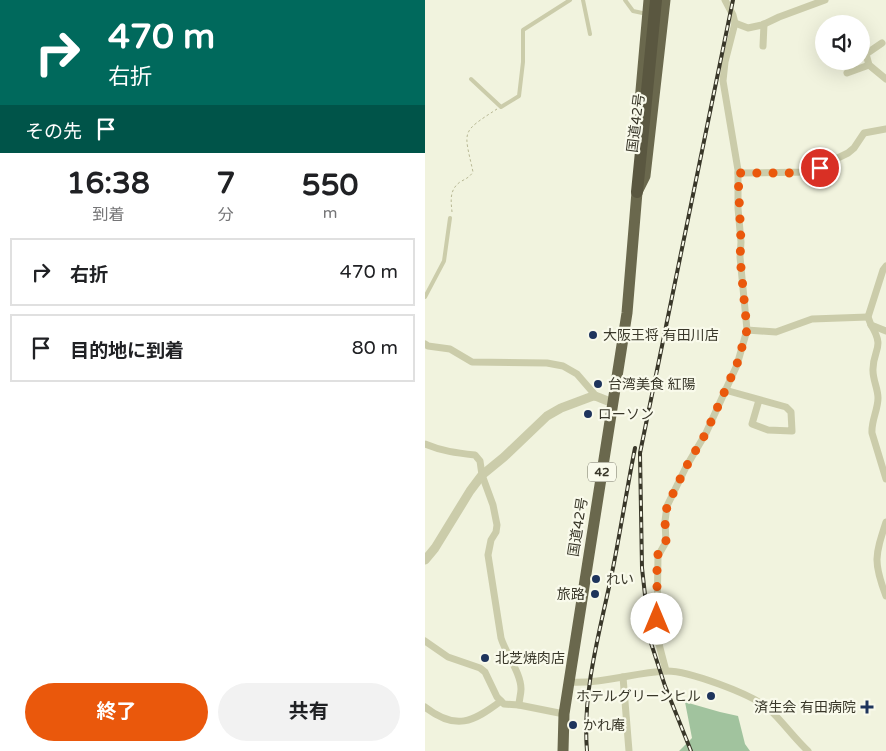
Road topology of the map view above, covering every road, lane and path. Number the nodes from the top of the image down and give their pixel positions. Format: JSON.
{"nodes":[{"id":1,"x":570,"y":0,"type":"edge"},
{"id":2,"x":583,"y":0,"type":"edge"},
{"id":3,"x":625,"y":0,"type":"edge"},
{"id":4,"x":665,"y":0,"type":"edge"},
{"id":5,"x":725,"y":0,"type":"edge"},
{"id":6,"x":825,"y":0,"type":"edge"},
{"id":7,"x":652,"y":6,"type":"edge"},
{"id":8,"x":735,"y":23,"type":"junction"},
{"id":9,"x":764,"y":24,"type":"junction"},
{"id":10,"x":590,"y":34,"type":"dead end"},
{"id":11,"x":882,"y":43,"type":"dead end"},
{"id":12,"x":763,"y":46,"type":"dead end"},
{"id":13,"x":870,"y":51,"type":"edge"},
{"id":14,"x":870,"y":66,"type":"edge"},
{"id":15,"x":855,"y":70,"type":"edge"},
{"id":16,"x":847,"y":73,"type":"dead end"},
{"id":17,"x":471,"y":79,"type":"dead end"},
{"id":18,"x":886,"y":79,"type":"edge"},
{"id":19,"x":501,"y":107,"type":"junction"},
{"id":20,"x":886,"y":129,"type":"edge"},
{"id":21,"x":738,"y":173,"type":"junction"},
{"id":22,"x":637,"y":192,"type":"junction"},
{"id":23,"x":450,"y":218,"type":"joint"},
{"id":24,"x":633,"y":249,"type":"junction"},
{"id":25,"x":886,"y":266,"type":"edge"},
{"id":26,"x":425,"y":297,"type":"edge"},
{"id":27,"x":867,"y":317,"type":"junction"},
{"id":28,"x":871,"y":325,"type":"junction"},
{"id":29,"x":747,"y":330,"type":"junction"},
{"id":30,"x":886,"y":331,"type":"edge"},
{"id":31,"x":425,"y":344,"type":"edge"},
{"id":32,"x":725,"y":390,"type":"junction"},
{"id":33,"x":596,"y":396,"type":"junction"},
{"id":34,"x":759,"y":400,"type":"junction"},
{"id":35,"x":612,"y":402,"type":"junction"},
{"id":36,"x":425,"y":444,"type":"edge"},
{"id":37,"x":482,"y":475,"type":"junction"},
{"id":38,"x":886,"y":479,"type":"edge"},
{"id":39,"x":886,"y":522,"type":"edge"},
{"id":40,"x":425,"y":560,"type":"edge"},
{"id":41,"x":886,"y":596,"type":"edge"},
{"id":42,"x":425,"y":641,"type":"edge"},
{"id":43,"x":666,"y":671,"type":"junction"},
{"id":44,"x":623,"y":677,"type":"junction"},
{"id":45,"x":569,"y":682,"type":"junction"},
{"id":46,"x":501,"y":701,"type":"junction"},
{"id":47,"x":519,"y":705,"type":"junction"},
{"id":48,"x":425,"y":707,"type":"edge"},
{"id":49,"x":565,"y":714,"type":"junction"},
{"id":50,"x":563,"y":751,"type":"edge"},
{"id":51,"x":629,"y":751,"type":"edge"},
{"id":52,"x":808,"y":751,"type":"edge"}],
"edges":[{"from":1,"to":19,"type":"lane"},
{"from":2,"to":10,"type":"lane"},
{"from":3,"to":7,"type":"lane"},
{"from":4,"to":22,"type":"highway","name":"国道42号","number":"42"},
{"from":5,"to":8,"type":"street"},
{"from":6,"to":9,"type":"street"},
{"from":7,"to":22,"type":"highway"},
{"from":7,"to":24,"type":"highway","name":"国道42号","number":"42"},
{"from":8,"to":9,"type":"street"},
{"from":8,"to":21,"type":"street"},
{"from":9,"to":12,"type":"street"},
{"from":11,"to":13,"type":"street"},
{"from":14,"to":18,"type":"street"},
{"from":15,"to":16,"type":"street"},
{"from":17,"to":19,"type":"lane"},
{"from":19,"to":23,"type":"path"},
{"from":20,"to":21,"type":"street"},
{"from":21,"to":29,"type":"street"},
{"from":22,"to":24,"type":"highway","name":"国道42号","number":"42"},
{"from":23,"to":26,"type":"lane"},
{"from":24,"to":35,"type":"highway","name":"国道42号","number":"42"},
{"from":25,"to":27,"type":"street"},
{"from":27,"to":28,"type":"street"},
{"from":27,"to":29,"type":"street"},
{"from":28,"to":30,"type":"street"},
{"from":28,"to":38,"type":"street"},
{"from":29,"to":32,"type":"street"},
{"from":31,"to":33,"type":"street"},
{"from":32,"to":34,"type":"street"},
{"from":32,"to":43,"type":"street"},
{"from":33,"to":35,"type":"street"},
{"from":33,"to":37,"type":"street"},
{"from":34,"to":34,"type":"street"},
{"from":35,"to":45,"type":"highway","name":"国道42号","number":"42"},
{"from":36,"to":37,"type":"street"},
{"from":37,"to":40,"type":"street"},
{"from":37,"to":47,"type":"street"},
{"from":39,"to":41,"type":"street"},
{"from":42,"to":46,"type":"street"},
{"from":43,"to":44,"type":"street"},
{"from":43,"to":52,"type":"street"},
{"from":44,"to":45,"type":"street"},
{"from":44,"to":51,"type":"street"},
{"from":45,"to":49,"type":"highway","name":"国道42号","number":"42"},
{"from":46,"to":47,"type":"street"},
{"from":46,"to":48,"type":"street"},
{"from":47,"to":49,"type":"street"},
{"from":49,"to":50,"type":"highway","name":"国道42号","number":"42"}]}
